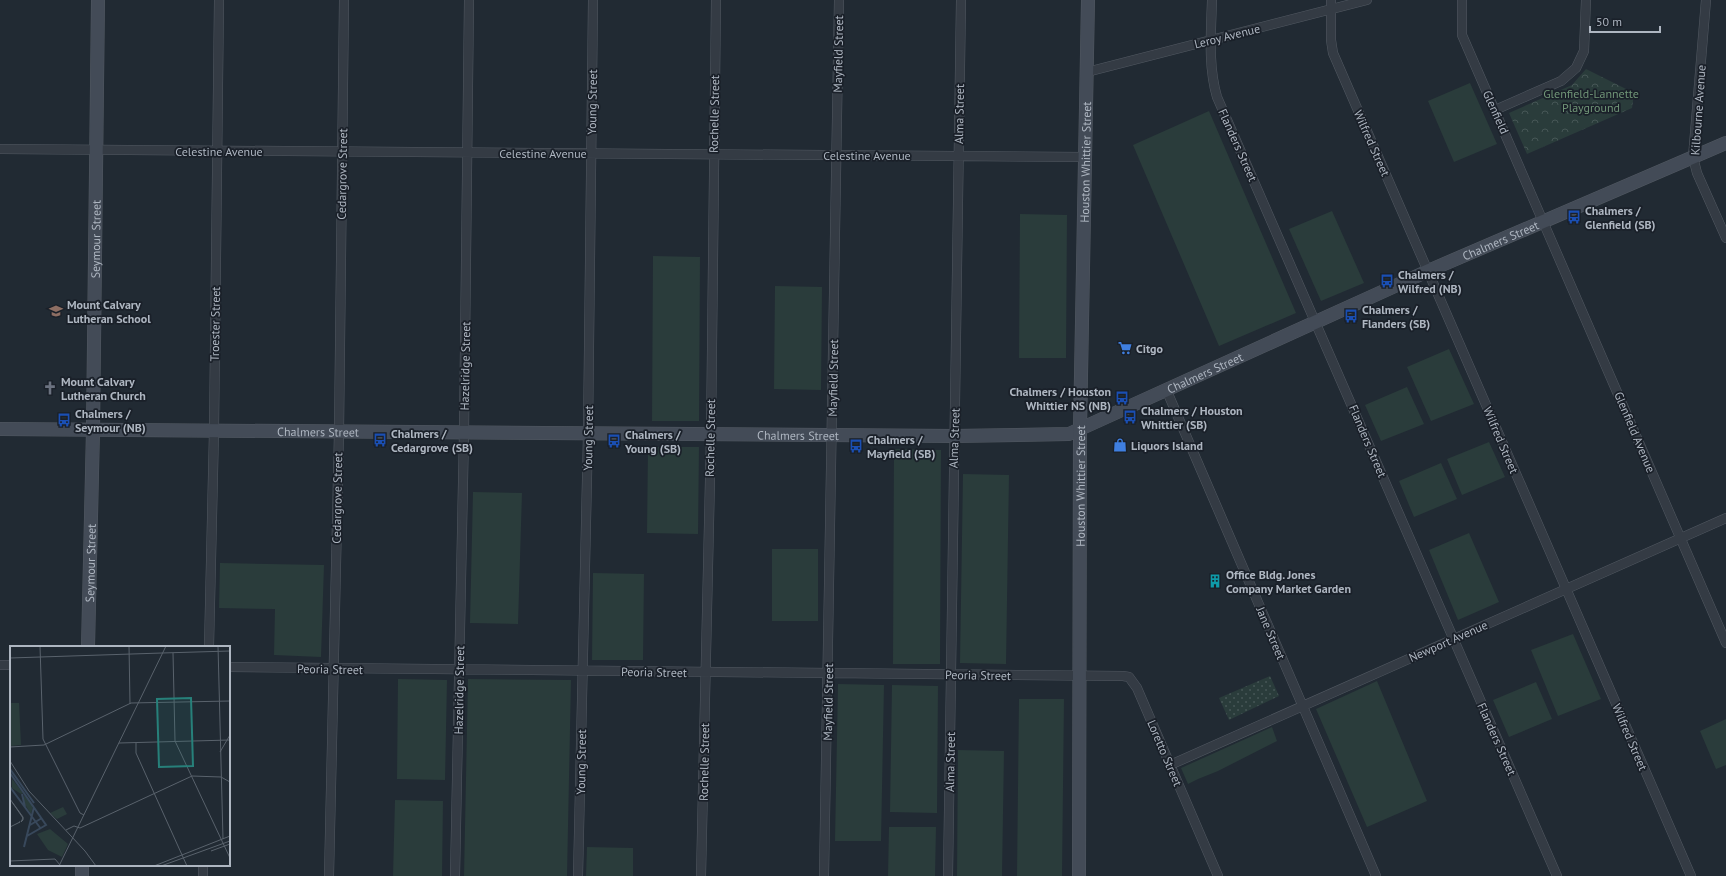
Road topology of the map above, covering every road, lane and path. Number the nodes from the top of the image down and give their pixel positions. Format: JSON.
{"nodes":[{"id":1,"x":98,"y":0,"type":"edge"},
{"id":2,"x":218,"y":0,"type":"edge"},
{"id":3,"x":344,"y":0,"type":"edge"},
{"id":4,"x":469,"y":0,"type":"edge"},
{"id":5,"x":593,"y":0,"type":"edge"},
{"id":6,"x":716,"y":0,"type":"edge"},
{"id":7,"x":838,"y":0,"type":"edge"},
{"id":8,"x":961,"y":0,"type":"edge"},
{"id":9,"x":1088,"y":0,"type":"edge"},
{"id":10,"x":1212,"y":0,"type":"edge"},
{"id":11,"x":1367,"y":0,"type":"edge"},
{"id":12,"x":1462,"y":0,"type":"edge"},
{"id":13,"x":1586,"y":0,"type":"edge"},
{"id":14,"x":1706,"y":0,"type":"edge"},
{"id":15,"x":1331,"y":5,"type":"edge"},
{"id":16,"x":1211,"y":40,"type":"junction"},
{"id":17,"x":1086,"y":72,"type":"junction"},
{"id":18,"x":1495,"y":110,"type":"junction"},
{"id":19,"x":1726,"y":143,"type":"edge"},
{"id":20,"x":0,"y":149,"type":"edge"},
{"id":21,"x":96,"y":150,"type":"junction"},
{"id":22,"x":217,"y":151,"type":"junction"},
{"id":23,"x":342,"y":152,"type":"junction"},
{"id":24,"x":468,"y":152,"type":"junction"},
{"id":25,"x":591,"y":153,"type":"junction"},
{"id":26,"x":713,"y":154,"type":"junction"},
{"id":27,"x":836,"y":155,"type":"junction"},
{"id":28,"x":958,"y":156,"type":"junction"},
{"id":29,"x":1085,"y":157,"type":"junction"},
{"id":30,"x":1693,"y":157,"type":"junction"},
{"id":31,"x":1543,"y":222,"type":"junction"},
{"id":32,"x":1726,"y":238,"type":"edge"},
{"id":33,"x":1428,"y":271,"type":"junction"},
{"id":34,"x":1316,"y":322,"type":"junction"},
{"id":35,"x":1166,"y":389,"type":"junction"},
{"id":36,"x":0,"y":429,"type":"edge"},
{"id":37,"x":1080,"y":429,"type":"junction"},
{"id":38,"x":93,"y":430,"type":"junction"},
{"id":39,"x":214,"y":431,"type":"junction"},
{"id":40,"x":339,"y":432,"type":"junction"},
{"id":41,"x":464,"y":433,"type":"junction"},
{"id":42,"x":588,"y":434,"type":"junction"},
{"id":43,"x":711,"y":435,"type":"junction"},
{"id":44,"x":831,"y":435,"type":"junction"},
{"id":45,"x":954,"y":436,"type":"junction"},
{"id":46,"x":1726,"y":518,"type":"edge"},
{"id":47,"x":1681,"y":538,"type":"junction"},
{"id":48,"x":1566,"y":589,"type":"junction"},
{"id":49,"x":1453,"y":639,"type":"junction"},
{"id":50,"x":1726,"y":643,"type":"edge"},
{"id":51,"x":88,"y":646,"type":"edge"},
{"id":52,"x":209,"y":646,"type":"edge"},
{"id":53,"x":230,"y":668,"type":"edge"},
{"id":54,"x":333,"y":669,"type":"junction"},
{"id":55,"x":459,"y":670,"type":"junction"},
{"id":56,"x":583,"y":671,"type":"junction"},
{"id":57,"x":706,"y":672,"type":"junction"},
{"id":58,"x":829,"y":673,"type":"junction"},
{"id":59,"x":952,"y":674,"type":"junction"},
{"id":60,"x":1080,"y":676,"type":"junction"},
{"id":61,"x":1302,"y":706,"type":"junction"},
{"id":62,"x":1170,"y":765,"type":"junction"},
{"id":63,"x":329,"y":876,"type":"edge"},
{"id":64,"x":454,"y":876,"type":"edge"},
{"id":65,"x":578,"y":876,"type":"edge"},
{"id":66,"x":701,"y":876,"type":"edge"},
{"id":67,"x":824,"y":876,"type":"edge"},
{"id":68,"x":948,"y":876,"type":"edge"},
{"id":69,"x":1079,"y":876,"type":"edge"},
{"id":70,"x":1218,"y":876,"type":"edge"},
{"id":71,"x":1376,"y":876,"type":"edge"},
{"id":72,"x":1557,"y":876,"type":"edge"},
{"id":73,"x":1691,"y":876,"type":"edge"}],
"edges":[{"from":1,"to":21,"type":"street","name":"Seymour Street"},
{"from":2,"to":22,"type":"street","name":"Troester Street"},
{"from":3,"to":23,"type":"street","name":"Cedargrove Street"},
{"from":4,"to":24,"type":"street","name":"Hazelridge Street"},
{"from":5,"to":25,"type":"street","name":"Young Street"},
{"from":6,"to":26,"type":"street","name":"Rochelle Street"},
{"from":7,"to":27,"type":"street","name":"Mayfield Street"},
{"from":8,"to":28,"type":"street","name":"Alma Street"},
{"from":9,"to":17,"type":"street","name":"Houston Whittier Street"},
{"from":10,"to":16,"type":"street","name":"Flanders Street"},
{"from":11,"to":15,"type":"street","name":"Leroy Avenue"},
{"from":12,"to":18,"type":"street","name":"Glenfield"},
{"from":13,"to":18,"type":"street"},
{"from":14,"to":30,"type":"street","name":"Kilbourne Avenue"},
{"from":15,"to":16,"type":"street","name":"Leroy Avenue"},
{"from":15,"to":33,"type":"street","name":"Wilfred Street"},
{"from":16,"to":17,"type":"street","name":"Leroy Avenue"},
{"from":16,"to":34,"type":"street","name":"Flanders Street"},
{"from":17,"to":29,"type":"street","name":"Houston Whittier Street"},
{"from":18,"to":31,"type":"street","name":"Glenfield"},
{"from":19,"to":30,"type":"street","name":"Chalmers Street"},
{"from":20,"to":21,"type":"street","name":"Celestine Avenue"},
{"from":21,"to":22,"type":"street","name":"Celestine Avenue"},
{"from":21,"to":38,"type":"street","name":"Seymour Street"},
{"from":22,"to":23,"type":"street","name":"Celestine Avenue"},
{"from":22,"to":39,"type":"street","name":"Troester Street"},
{"from":23,"to":24,"type":"street","name":"Celestine Avenue"},
{"from":23,"to":40,"type":"street","name":"Cedargrove Street"},
{"from":24,"to":25,"type":"street","name":"Celestine Avenue"},
{"from":24,"to":41,"type":"street","name":"Hazelridge Street"},
{"from":25,"to":26,"type":"street","name":"Celestine Avenue"},
{"from":25,"to":42,"type":"street","name":"Young Street"},
{"from":26,"to":27,"type":"street","name":"Celestine Avenue"},
{"from":26,"to":43,"type":"street","name":"Rochelle Street"},
{"from":27,"to":28,"type":"street","name":"Celestine Avenue"},
{"from":27,"to":44,"type":"street","name":"Mayfield Street"},
{"from":28,"to":29,"type":"street","name":"Celestine Avenue"},
{"from":28,"to":45,"type":"street","name":"Alma Street"},
{"from":29,"to":37,"type":"street","name":"Houston Whittier Street"},
{"from":30,"to":31,"type":"street","name":"Chalmers Street"},
{"from":30,"to":32,"type":"street","name":"Kilbourne Avenue"},
{"from":31,"to":33,"type":"street","name":"Chalmers Street"},
{"from":31,"to":47,"type":"street","name":"Glenfield Avenue"},
{"from":33,"to":34,"type":"street","name":"Chalmers Street"},
{"from":33,"to":48,"type":"street","name":"Wilfred Street"},
{"from":34,"to":35,"type":"street","name":"Chalmers Street"},
{"from":34,"to":49,"type":"street","name":"Flanders Street"},
{"from":35,"to":37,"type":"street","name":"Chalmers Street"},
{"from":35,"to":61,"type":"street","name":"Jane Street"},
{"from":36,"to":38,"type":"street","name":"Chalmers Street"},
{"from":37,"to":45,"type":"street","name":"Chalmers Street"},
{"from":37,"to":60,"type":"street","name":"Houston Whittier Street"},
{"from":38,"to":39,"type":"street","name":"Chalmers Street"},
{"from":38,"to":51,"type":"street","name":"Seymour Street"},
{"from":39,"to":40,"type":"street","name":"Chalmers Street"},
{"from":39,"to":52,"type":"street","name":"Troester Street"},
{"from":40,"to":41,"type":"street","name":"Chalmers Street"},
{"from":40,"to":54,"type":"street","name":"Cedargrove Street"},
{"from":41,"to":42,"type":"street","name":"Chalmers Street"},
{"from":41,"to":55,"type":"street","name":"Hazelridge Street"},
{"from":42,"to":43,"type":"street","name":"Chalmers Street"},
{"from":42,"to":56,"type":"street","name":"Young Street"},
{"from":43,"to":44,"type":"street","name":"Chalmers Street"},
{"from":43,"to":57,"type":"street","name":"Rochelle Street"},
{"from":44,"to":45,"type":"street","name":"Chalmers Street"},
{"from":44,"to":58,"type":"street","name":"Mayfield Street"},
{"from":45,"to":59,"type":"street","name":"Alma Street"},
{"from":46,"to":47,"type":"street","name":"Newport Avenue"},
{"from":47,"to":48,"type":"street","name":"Newport Avenue"},
{"from":47,"to":50,"type":"street","name":"Glenfield Avenue"},
{"from":48,"to":49,"type":"street","name":"Newport Avenue"},
{"from":48,"to":73,"type":"street","name":"Wilfred Street"},
{"from":49,"to":61,"type":"street","name":"Newport Avenue"},
{"from":49,"to":72,"type":"street","name":"Flanders Street"},
{"from":53,"to":54,"type":"street","name":"Peoria Street"},
{"from":54,"to":55,"type":"street","name":"Peoria Street"},
{"from":54,"to":63,"type":"street","name":"Cedargrove Street"},
{"from":55,"to":56,"type":"street","name":"Peoria Street"},
{"from":55,"to":64,"type":"street","name":"Hazelridge Street"},
{"from":56,"to":57,"type":"street","name":"Peoria Street"},
{"from":56,"to":65,"type":"street","name":"Young Street"},
{"from":57,"to":58,"type":"street","name":"Peoria Street"},
{"from":57,"to":66,"type":"street","name":"Rochelle Street"},
{"from":58,"to":59,"type":"street","name":"Peoria Street"},
{"from":58,"to":67,"type":"street","name":"Mayfield Street"},
{"from":59,"to":60,"type":"street","name":"Peoria Street"},
{"from":59,"to":68,"type":"street","name":"Alma Street"},
{"from":60,"to":62,"type":"street","name":"Loretto Street"},
{"from":60,"to":69,"type":"street","name":"Houston Whittier Street"},
{"from":61,"to":62,"type":"street","name":"Newport Avenue"},
{"from":61,"to":71,"type":"street","name":"Jane Street"},
{"from":62,"to":70,"type":"street","name":"Loretto Street"}]}
